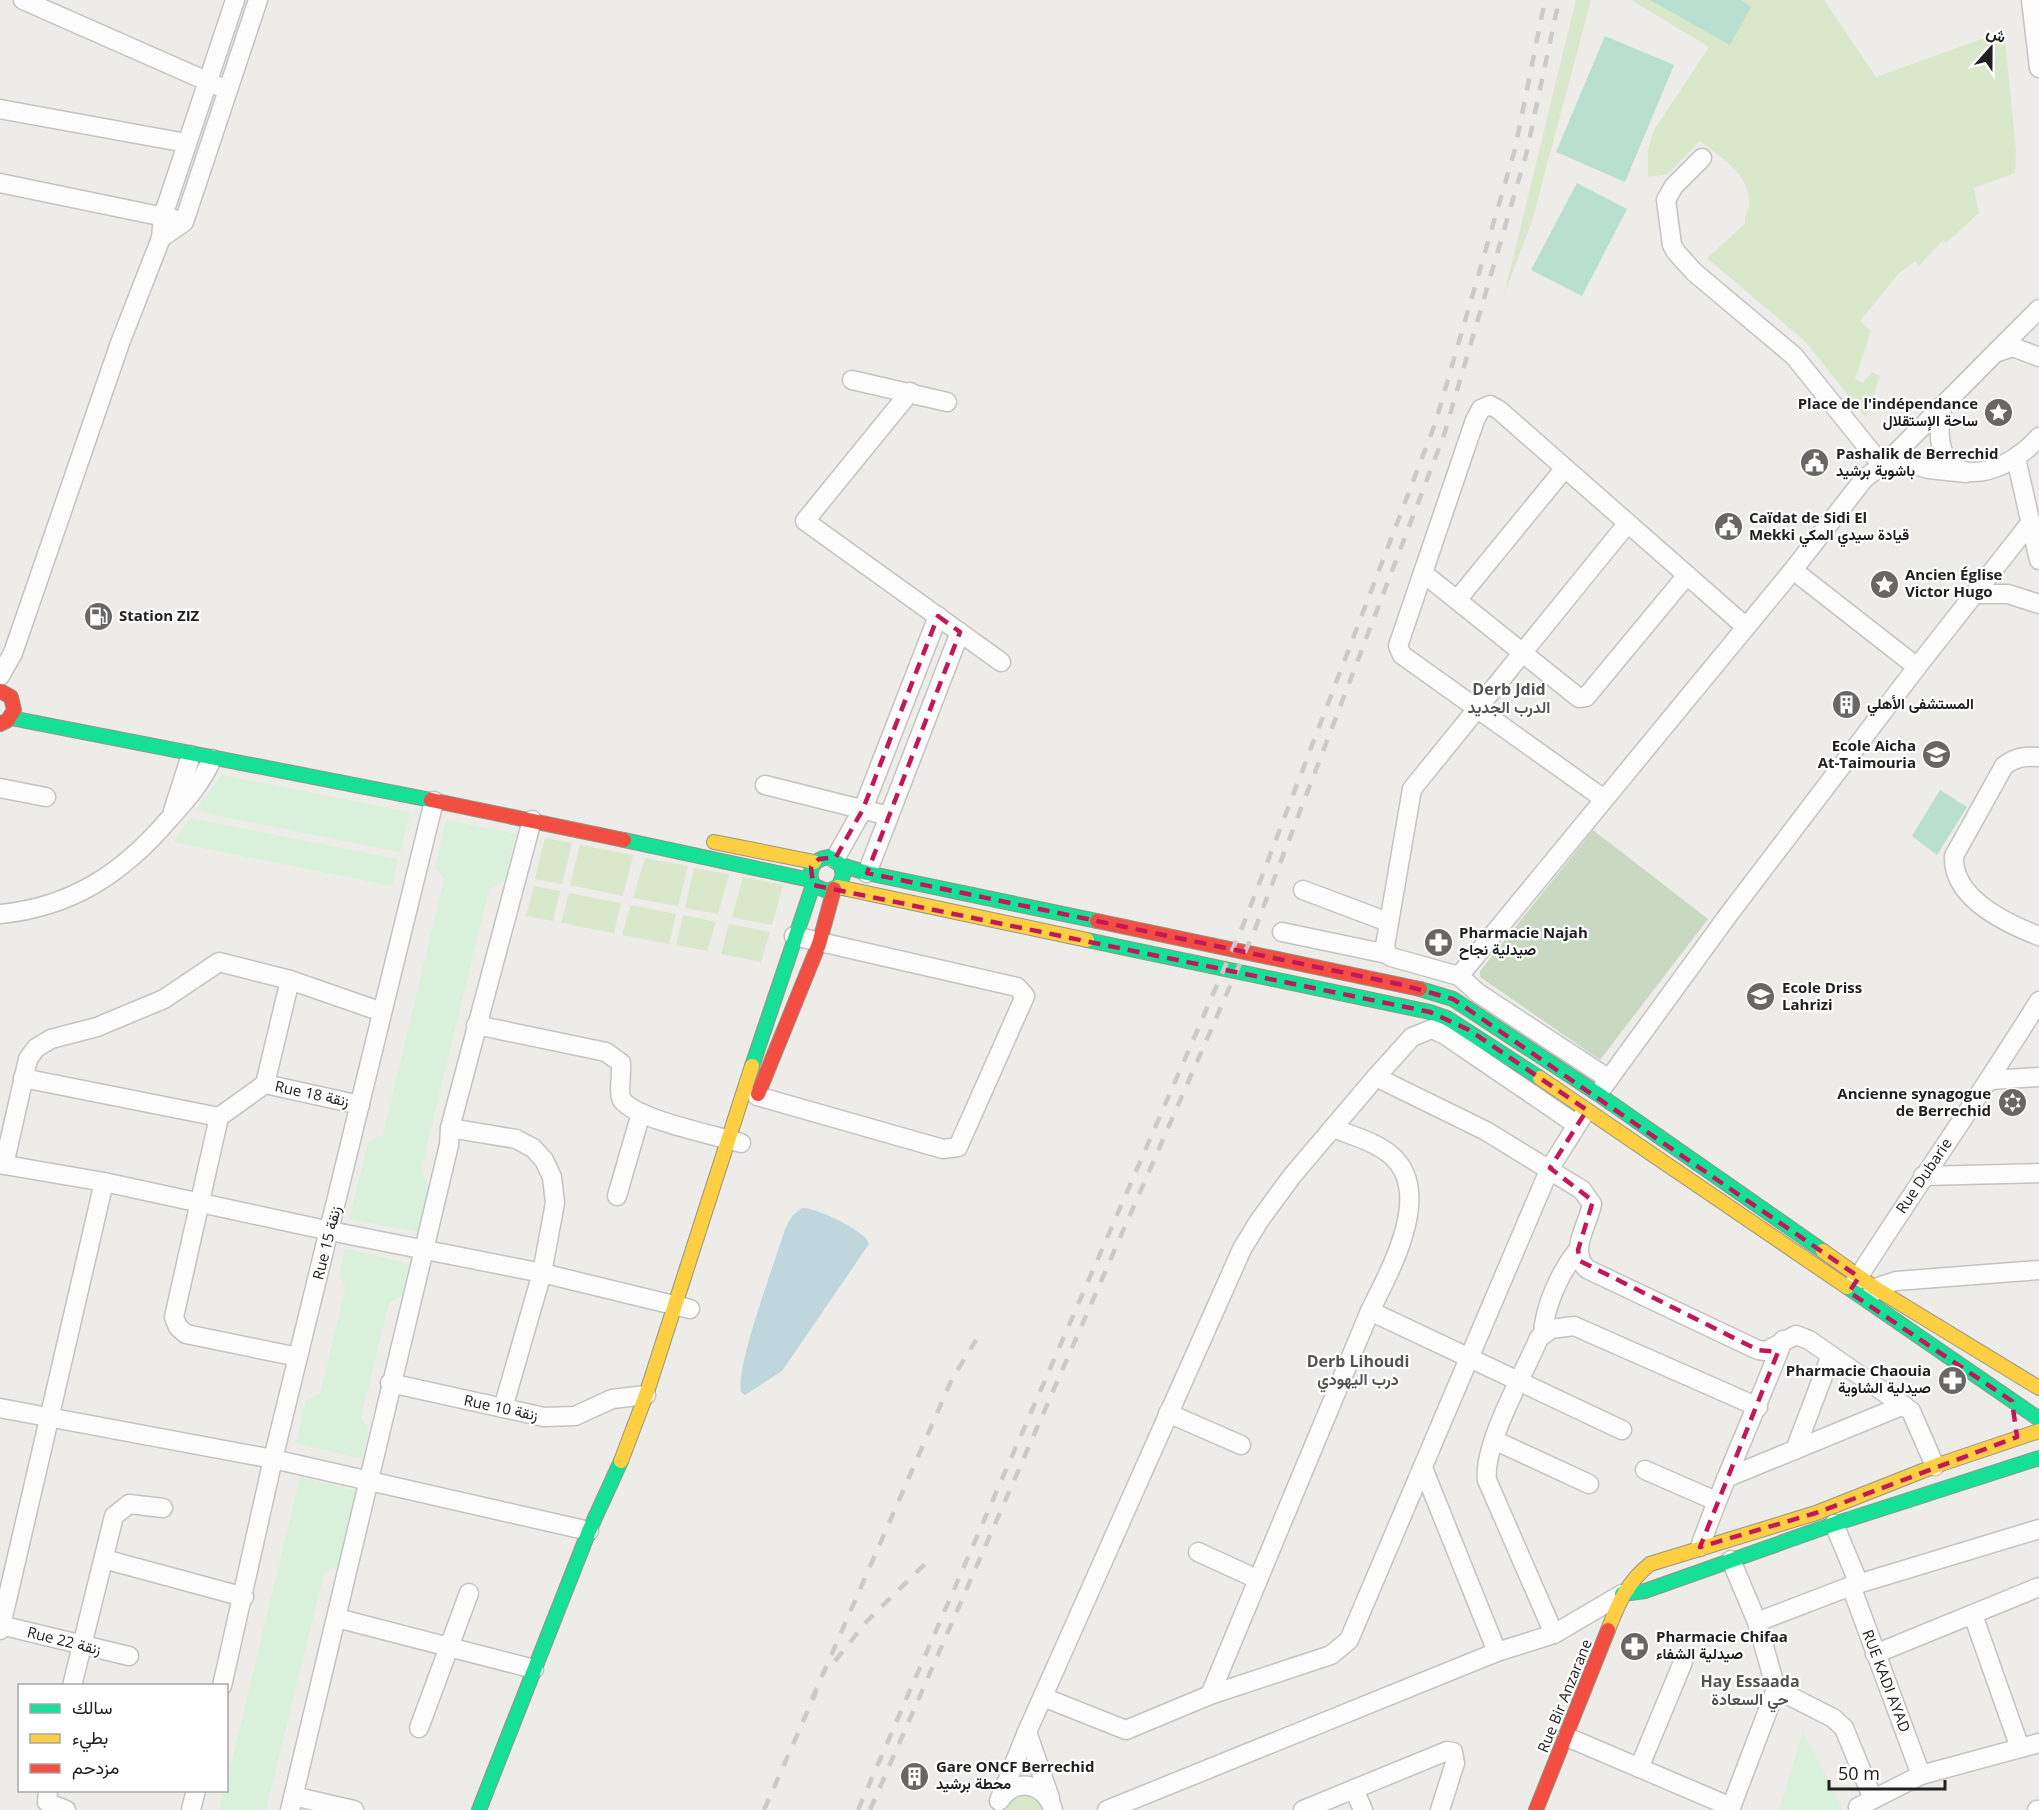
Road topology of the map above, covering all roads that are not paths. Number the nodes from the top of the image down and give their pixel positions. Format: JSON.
{"nodes":[{"id":1,"x":23,"y":0,"type":"edge"},
{"id":2,"x":2031,"y":0,"type":"edge"},
{"id":3,"x":232,"y":1,"type":"edge"},
{"id":4,"x":256,"y":6,"type":"edge"},
{"id":5,"x":2039,"y":68,"type":"edge"},
{"id":6,"x":208,"y":83,"type":"junction"},
{"id":7,"x":228,"y":90,"type":"junction"},
{"id":8,"x":0,"y":109,"type":"edge"},
{"id":9,"x":186,"y":144,"type":"junction"},
{"id":10,"x":1702,"y":158,"type":"dead end"},
{"id":11,"x":0,"y":183,"type":"edge"},
{"id":12,"x":164,"y":216,"type":"junction"},
{"id":13,"x":184,"y":222,"type":"junction"},
{"id":14,"x":161,"y":238,"type":"junction"},
{"id":15,"x":2039,"y":309,"type":"edge"},
{"id":16,"x":1995,"y":352,"type":"junction"},
{"id":17,"x":2039,"y":357,"type":"edge"},
{"id":18,"x":852,"y":380,"type":"dead end"},
{"id":19,"x":910,"y":392,"type":"junction"},
{"id":20,"x":947,"y":402,"type":"dead end"},
{"id":21,"x":1942,"y":409,"type":"junction"},
{"id":22,"x":2039,"y":437,"type":"edge"},
{"id":23,"x":2016,"y":458,"type":"junction"},
{"id":24,"x":1886,"y":461,"type":"junction"},
{"id":25,"x":1565,"y":468,"type":"junction"},
{"id":26,"x":1969,"y":472,"type":"junction"},
{"id":27,"x":2031,"y":522,"type":"junction"},
{"id":28,"x":1628,"y":524,"type":"junction"},
{"id":29,"x":2039,"y":560,"type":"edge"},
{"id":30,"x":1793,"y":570,"type":"junction"},
{"id":31,"x":1424,"y":573,"type":"junction"},
{"id":32,"x":1687,"y":575,"type":"junction"},
{"id":33,"x":1977,"y":594,"type":"junction"},
{"id":34,"x":1457,"y":600,"type":"junction"},
{"id":35,"x":2039,"y":604,"type":"edge"},
{"id":36,"x":938,"y":616,"type":"junction"},
{"id":37,"x":1746,"y":627,"type":"junction"},
{"id":38,"x":960,"y":632,"type":"junction"},
{"id":39,"x":1522,"y":652,"type":"junction"},
{"id":40,"x":13,"y":653,"type":"junction"},
{"id":41,"x":1001,"y":662,"type":"dead end"},
{"id":42,"x":1917,"y":667,"type":"junction"},
{"id":43,"x":0,"y":676,"type":"edge"},
{"id":44,"x":18,"y":701,"type":"edge"},
{"id":45,"x":1476,"y":707,"type":"junction"},
{"id":46,"x":4,"y":725,"type":"edge"},
{"id":47,"x":191,"y":754,"type":"junction"},
{"id":48,"x":2039,"y":757,"type":"edge"},
{"id":49,"x":212,"y":759,"type":"junction"},
{"id":50,"x":765,"y":785,"type":"dead end"},
{"id":51,"x":0,"y":789,"type":"edge"},
{"id":52,"x":46,"y":797,"type":"dead end"},
{"id":53,"x":1604,"y":800,"type":"junction"},
{"id":54,"x":434,"y":801,"type":"junction"},
{"id":55,"x":863,"y":809,"type":"junction"},
{"id":56,"x":889,"y":816,"type":"junction"},
{"id":57,"x":170,"y":818,"type":"junction"},
{"id":58,"x":532,"y":820,"type":"junction"},
{"id":59,"x":606,"y":821,"type":"dead end"},
{"id":60,"x":698,"y":839,"type":"dead end"},
{"id":61,"x":814,"y":862,"type":"junction"},
{"id":62,"x":838,"y":862,"type":"junction"},
{"id":63,"x":867,"y":873,"type":"junction"},
{"id":64,"x":812,"y":882,"type":"junction"},
{"id":65,"x":836,"y":888,"type":"junction"},
{"id":66,"x":1303,"y":890,"type":"dead end"},
{"id":67,"x":0,"y":914,"type":"edge"},
{"id":68,"x":1388,"y":922,"type":"junction"},
{"id":69,"x":1282,"y":932,"type":"dead end"},
{"id":70,"x":794,"y":936,"type":"junction"},
{"id":71,"x":2039,"y":936,"type":"edge"},
{"id":72,"x":819,"y":944,"type":"junction"},
{"id":73,"x":1387,"y":954,"type":"junction"},
{"id":74,"x":1459,"y":976,"type":"junction"},
{"id":75,"x":290,"y":980,"type":"junction"},
{"id":76,"x":2039,"y":1001,"type":"edge"},
{"id":77,"x":382,"y":1012,"type":"junction"},
{"id":78,"x":476,"y":1025,"type":"junction"},
{"id":79,"x":1376,"y":1077,"type":"junction"},
{"id":80,"x":2039,"y":1077,"type":"edge"},
{"id":81,"x":23,"y":1078,"type":"junction"},
{"id":82,"x":1990,"y":1080,"type":"junction"},
{"id":83,"x":265,"y":1084,"type":"junction"},
{"id":84,"x":1603,"y":1087,"type":"junction"},
{"id":85,"x":757,"y":1096,"type":"junction"},
{"id":86,"x":360,"y":1105,"type":"junction"},
{"id":87,"x":641,"y":1113,"type":"junction"},
{"id":88,"x":219,"y":1117,"type":"junction"},
{"id":89,"x":1582,"y":1117,"type":"junction"},
{"id":90,"x":450,"y":1128,"type":"junction"},
{"id":91,"x":1334,"y":1128,"type":"junction"},
{"id":92,"x":735,"y":1141,"type":"junction"},
{"id":93,"x":2,"y":1164,"type":"edge"},
{"id":94,"x":1550,"y":1168,"type":"junction"},
{"id":95,"x":2039,"y":1173,"type":"edge"},
{"id":96,"x":1923,"y":1176,"type":"junction"},
{"id":97,"x":104,"y":1182,"type":"junction"},
{"id":98,"x":617,"y":1196,"type":"dead end"},
{"id":99,"x":201,"y":1203,"type":"junction"},
{"id":100,"x":717,"y":1220,"type":"dead end"},
{"id":101,"x":330,"y":1231,"type":"junction"},
{"id":102,"x":423,"y":1250,"type":"junction"},
{"id":103,"x":1578,"y":1250,"type":"junction"},
{"id":104,"x":2039,"y":1270,"type":"edge"},
{"id":105,"x":542,"y":1273,"type":"junction"},
{"id":106,"x":1854,"y":1284,"type":"junction"},
{"id":107,"x":1870,"y":1295,"type":"junction"},
{"id":108,"x":686,"y":1307,"type":"junction"},
{"id":109,"x":1371,"y":1311,"type":"junction"},
{"id":110,"x":1543,"y":1335,"type":"junction"},
{"id":111,"x":1782,"y":1340,"type":"junction"},
{"id":112,"x":676,"y":1350,"type":"dead end"},
{"id":113,"x":1832,"y":1355,"type":"junction"},
{"id":114,"x":1470,"y":1357,"type":"junction"},
{"id":115,"x":298,"y":1358,"type":"junction"},
{"id":116,"x":1521,"y":1380,"type":"junction"},
{"id":117,"x":390,"y":1383,"type":"junction"},
{"id":118,"x":2039,"y":1388,"type":"edge"},
{"id":119,"x":646,"y":1395,"type":"junction"},
{"id":120,"x":2012,"y":1401,"type":"junction"},
{"id":121,"x":1904,"y":1405,"type":"junction"},
{"id":122,"x":1758,"y":1407,"type":"junction"},
{"id":123,"x":0,"y":1408,"type":"edge"},
{"id":124,"x":503,"y":1408,"type":"junction"},
{"id":125,"x":1168,"y":1413,"type":"junction"},
{"id":126,"x":50,"y":1418,"type":"junction"},
{"id":127,"x":2039,"y":1419,"type":"edge"},
{"id":128,"x":1622,"y":1430,"type":"dead end"},
{"id":129,"x":2039,"y":1431,"type":"edge"},
{"id":130,"x":2018,"y":1437,"type":"junction"},
{"id":131,"x":1494,"y":1440,"type":"junction"},
{"id":132,"x":1241,"y":1445,"type":"dead end"},
{"id":133,"x":1795,"y":1449,"type":"junction"},
{"id":134,"x":2039,"y":1458,"type":"edge"},
{"id":135,"x":273,"y":1459,"type":"junction"},
{"id":136,"x":1935,"y":1466,"type":"junction"},
{"id":137,"x":619,"y":1468,"type":"junction"},
{"id":138,"x":1423,"y":1468,"type":"junction"},
{"id":139,"x":1645,"y":1470,"type":"dead end"},
{"id":140,"x":1726,"y":1478,"type":"junction"},
{"id":141,"x":369,"y":1481,"type":"junction"},
{"id":142,"x":1589,"y":1484,"type":"dead end"},
{"id":143,"x":1716,"y":1502,"type":"junction"},
{"id":144,"x":163,"y":1508,"type":"dead end"},
{"id":145,"x":1834,"y":1524,"type":"junction"},
{"id":146,"x":2039,"y":1529,"type":"edge"},
{"id":147,"x":589,"y":1531,"type":"junction"},
{"id":148,"x":1700,"y":1547,"type":"junction"},
{"id":149,"x":1198,"y":1552,"type":"dead end"},
{"id":150,"x":104,"y":1559,"type":"junction"},
{"id":151,"x":1731,"y":1560,"type":"junction"},
{"id":152,"x":1257,"y":1579,"type":"junction"},
{"id":153,"x":1855,"y":1585,"type":"junction"},
{"id":154,"x":2039,"y":1587,"type":"edge"},
{"id":155,"x":469,"y":1593,"type":"dead end"},
{"id":156,"x":1622,"y":1594,"type":"junction"},
{"id":157,"x":244,"y":1597,"type":"junction"},
{"id":158,"x":1973,"y":1615,"type":"junction"},
{"id":159,"x":337,"y":1618,"type":"junction"},
{"id":160,"x":1757,"y":1622,"type":"junction"},
{"id":161,"x":0,"y":1626,"type":"edge"},
{"id":162,"x":1554,"y":1634,"type":"junction"},
{"id":163,"x":82,"y":1645,"type":"junction"},
{"id":164,"x":448,"y":1647,"type":"junction"},
{"id":165,"x":1497,"y":1652,"type":"junction"},
{"id":166,"x":1875,"y":1654,"type":"junction"},
{"id":167,"x":129,"y":1656,"type":"dead end"},
{"id":168,"x":1683,"y":1662,"type":"dead end"},
{"id":169,"x":534,"y":1670,"type":"junction"},
{"id":170,"x":72,"y":1684,"type":"edge"},
{"id":171,"x":222,"y":1684,"type":"edge"},
{"id":172,"x":1776,"y":1689,"type":"junction"},
{"id":173,"x":1210,"y":1695,"type":"junction"},
{"id":174,"x":1043,"y":1697,"type":"junction"},
{"id":175,"x":419,"y":1728,"type":"dead end"},
{"id":176,"x":1027,"y":1732,"type":"junction"},
{"id":177,"x":1567,"y":1737,"type":"junction"},
{"id":178,"x":2039,"y":1743,"type":"edge"},
{"id":179,"x":2020,"y":1748,"type":"junction"},
{"id":180,"x":1639,"y":1768,"type":"junction"},
{"id":181,"x":1921,"y":1775,"type":"junction"},
{"id":182,"x":1354,"y":1789,"type":"junction"},
{"id":183,"x":48,"y":1792,"type":"edge"},
{"id":184,"x":196,"y":1792,"type":"edge"},
{"id":185,"x":291,"y":1803,"type":"edge"},
{"id":186,"x":1864,"y":1805,"type":"edge"},
{"id":187,"x":998,"y":1806,"type":"edge"},
{"id":188,"x":1052,"y":1806,"type":"edge"},
{"id":189,"x":1731,"y":1809,"type":"edge"},
{"id":190,"x":66,"y":1810,"type":"edge"},
{"id":191,"x":191,"y":1810,"type":"edge"},
{"id":192,"x":354,"y":1810,"type":"edge"},
{"id":193,"x":479,"y":1810,"type":"edge"},
{"id":194,"x":1107,"y":1810,"type":"edge"},
{"id":195,"x":1303,"y":1810,"type":"edge"},
{"id":196,"x":1363,"y":1810,"type":"edge"},
{"id":197,"x":1440,"y":1810,"type":"edge"},
{"id":198,"x":1536,"y":1810,"type":"edge"}],
"edges":[{"from":1,"to":6,"type":"street"},
{"from":2,"to":5,"type":"street"},
{"from":3,"to":4,"type":"street"},
{"from":3,"to":6,"type":"street"},
{"from":4,"to":7,"type":"street"},
{"from":6,"to":7,"type":"street"},
{"from":6,"to":9,"type":"street"},
{"from":7,"to":13,"type":"street"},
{"from":8,"to":9,"type":"street"},
{"from":9,"to":12,"type":"street"},
{"from":10,"to":24,"type":"street"},
{"from":11,"to":12,"type":"street"},
{"from":12,"to":13,"type":"street"},
{"from":12,"to":14,"type":"street"},
{"from":13,"to":14,"type":"street"},
{"from":14,"to":40,"type":"street"},
{"from":15,"to":16,"type":"street"},
{"from":16,"to":17,"type":"street"},
{"from":16,"to":21,"type":"street"},
{"from":18,"to":19,"type":"street"},
{"from":19,"to":20,"type":"street"},
{"from":19,"to":36,"type":"street"},
{"from":21,"to":24,"type":"street"},
{"from":21,"to":26,"type":"street"},
{"from":22,"to":23,"type":"street"},
{"from":23,"to":26,"type":"street"},
{"from":23,"to":27,"type":"street"},
{"from":24,"to":26,"type":"street"},
{"from":24,"to":30,"type":"street"},
{"from":25,"to":28,"type":"street"},
{"from":25,"to":31,"type":"street"},
{"from":25,"to":34,"type":"street"},
{"from":27,"to":29,"type":"street"},
{"from":27,"to":33,"type":"street"},
{"from":28,"to":32,"type":"street"},
{"from":28,"to":39,"type":"street"},
{"from":30,"to":37,"type":"street"},
{"from":30,"to":42,"type":"street"},
{"from":31,"to":34,"type":"street"},
{"from":31,"to":45,"type":"street"},
{"from":32,"to":37,"type":"street"},
{"from":32,"to":39,"type":"street"},
{"from":33,"to":35,"type":"street"},
{"from":33,"to":42,"type":"street"},
{"from":34,"to":39,"type":"street"},
{"from":36,"to":38,"type":"street"},
{"from":36,"to":55,"type":"street"},
{"from":37,"to":53,"type":"street"},
{"from":38,"to":41,"type":"street"},
{"from":38,"to":56,"type":"street"},
{"from":39,"to":45,"type":"street"},
{"from":40,"to":43,"type":"street"},
{"from":40,"to":44,"type":"street"},
{"from":42,"to":84,"type":"street"},
{"from":44,"to":46,"type":"main road"},
{"from":44,"to":59,"type":"main road"},
{"from":45,"to":53,"type":"street"},
{"from":45,"to":68,"type":"street"},
{"from":46,"to":47,"type":"main road"},
{"from":47,"to":49,"type":"main road"},
{"from":47,"to":57,"type":"street"},
{"from":48,"to":71,"type":"street"},
{"from":49,"to":54,"type":"main road"},
{"from":49,"to":57,"type":"street"},
{"from":50,"to":55,"type":"street"},
{"from":51,"to":52,"type":"street"},
{"from":53,"to":74,"type":"street"},
{"from":54,"to":58,"type":"main road"},
{"from":54,"to":77,"type":"street","name":"Rue 15 زنقة"},
{"from":55,"to":56,"type":"street"},
{"from":55,"to":62,"type":"street"},
{"from":56,"to":63,"type":"street"},
{"from":57,"to":67,"type":"street"},
{"from":58,"to":64,"type":"main road"},
{"from":58,"to":78,"type":"street"},
{"from":60,"to":61,"type":"main road"},
{"from":61,"to":62,"type":"main road"},
{"from":61,"to":64,"type":"main road"},
{"from":62,"to":63,"type":"main road"},
{"from":62,"to":65,"type":"main road"},
{"from":63,"to":84,"type":"main road"},
{"from":64,"to":65,"type":"main road"},
{"from":64,"to":70,"type":"main road"},
{"from":65,"to":72,"type":"main road"},
{"from":65,"to":89,"type":"main road"},
{"from":66,"to":68,"type":"street"},
{"from":68,"to":73,"type":"street"},
{"from":69,"to":73,"type":"street"},
{"from":70,"to":72,"type":"street"},
{"from":70,"to":92,"type":"main road"},
{"from":72,"to":85,"type":"main road"},
{"from":72,"to":85,"type":"street"},
{"from":73,"to":74,"type":"street"},
{"from":74,"to":84,"type":"street"},
{"from":75,"to":77,"type":"street"},
{"from":75,"to":81,"type":"street"},
{"from":75,"to":83,"type":"street"},
{"from":76,"to":82,"type":"street","name":"Rue Dubarie"},
{"from":77,"to":86,"type":"street","name":"Rue 15 زنقة"},
{"from":78,"to":87,"type":"street"},
{"from":78,"to":90,"type":"street"},
{"from":79,"to":89,"type":"street"},
{"from":79,"to":91,"type":"street"},
{"from":79,"to":94,"type":"street"},
{"from":80,"to":82,"type":"street"},
{"from":81,"to":88,"type":"street"},
{"from":81,"to":93,"type":"street"},
{"from":82,"to":96,"type":"street","name":"Rue Dubarie"},
{"from":83,"to":86,"type":"street","name":"Rue 18 زنقة"},
{"from":83,"to":88,"type":"street"},
{"from":84,"to":106,"type":"main road"},
{"from":85,"to":92,"type":"main road"},
{"from":86,"to":101,"type":"street","name":"Rue 15 زنقة"},
{"from":87,"to":92,"type":"street"},
{"from":87,"to":98,"type":"street"},
{"from":88,"to":99,"type":"street"},
{"from":89,"to":94,"type":"street"},
{"from":89,"to":106,"type":"main road"},
{"from":90,"to":102,"type":"street"},
{"from":90,"to":105,"type":"street"},
{"from":91,"to":109,"type":"street"},
{"from":91,"to":125,"type":"street"},
{"from":92,"to":100,"type":"main road"},
{"from":92,"to":108,"type":"main road"},
{"from":93,"to":97,"type":"street"},
{"from":94,"to":103,"type":"street"},
{"from":94,"to":114,"type":"street"},
{"from":95,"to":96,"type":"street"},
{"from":96,"to":106,"type":"street","name":"Rue Dubarie"},
{"from":97,"to":99,"type":"street"},
{"from":97,"to":126,"type":"street"},
{"from":99,"to":101,"type":"street"},
{"from":99,"to":115,"type":"street"},
{"from":101,"to":102,"type":"street"},
{"from":101,"to":115,"type":"street","name":"Rue 15 زنقة"},
{"from":102,"to":105,"type":"street"},
{"from":102,"to":117,"type":"street"},
{"from":103,"to":110,"type":"street"},
{"from":103,"to":111,"type":"street"},
{"from":104,"to":107,"type":"street"},
{"from":105,"to":108,"type":"street"},
{"from":105,"to":124,"type":"street"},
{"from":106,"to":107,"type":"main road"},
{"from":107,"to":118,"type":"main road"},
{"from":107,"to":120,"type":"main road"},
{"from":108,"to":119,"type":"main road"},
{"from":109,"to":114,"type":"street"},
{"from":109,"to":152,"type":"street"},
{"from":110,"to":116,"type":"street"},
{"from":110,"to":122,"type":"street"},
{"from":111,"to":113,"type":"street"},
{"from":111,"to":122,"type":"street"},
{"from":112,"to":137,"type":"main road"},
{"from":113,"to":121,"type":"street"},
{"from":113,"to":133,"type":"street"},
{"from":114,"to":116,"type":"street"},
{"from":114,"to":138,"type":"street"},
{"from":115,"to":135,"type":"street","name":"Rue 15 زنقة"},
{"from":116,"to":128,"type":"street"},
{"from":116,"to":131,"type":"street"},
{"from":117,"to":124,"type":"street","name":"Rue 10 زنقة"},
{"from":117,"to":141,"type":"street"},
{"from":119,"to":124,"type":"street","name":"Rue 10 زنقة"},
{"from":119,"to":137,"type":"main road"},
{"from":120,"to":127,"type":"main road"},
{"from":120,"to":130,"type":"main road"},
{"from":121,"to":133,"type":"street"},
{"from":121,"to":136,"type":"street"},
{"from":122,"to":140,"type":"street"},
{"from":123,"to":126,"type":"street"},
{"from":125,"to":132,"type":"street"},
{"from":125,"to":174,"type":"street"},
{"from":126,"to":135,"type":"street"},
{"from":126,"to":161,"type":"street"},
{"from":129,"to":130,"type":"main road","name":"Rue Bir Anzarane"},
{"from":130,"to":136,"type":"main road","name":"Rue Bir Anzarane"},
{"from":131,"to":142,"type":"street"},
{"from":131,"to":162,"type":"street"},
{"from":133,"to":140,"type":"street"},
{"from":134,"to":145,"type":"main road"},
{"from":135,"to":141,"type":"street"},
{"from":135,"to":157,"type":"street","name":"Rue 15 زنقة"},
{"from":136,"to":148,"type":"main road","name":"Rue Bir Anzarane"},
{"from":137,"to":147,"type":"main road"},
{"from":138,"to":165,"type":"street"},
{"from":138,"to":173,"type":"street"},
{"from":139,"to":143,"type":"street"},
{"from":140,"to":143,"type":"street"},
{"from":141,"to":147,"type":"street"},
{"from":141,"to":159,"type":"street"},
{"from":143,"to":148,"type":"street"},
{"from":144,"to":150,"type":"street"},
{"from":145,"to":151,"type":"main road"},
{"from":145,"to":153,"type":"street","name":"RUE KADI AYAD"},
{"from":146,"to":153,"type":"street"},
{"from":147,"to":169,"type":"main road"},
{"from":148,"to":156,"type":"main road","name":"Rue Bir Anzarane"},
{"from":149,"to":152,"type":"street"},
{"from":150,"to":157,"type":"street"},
{"from":150,"to":163,"type":"street"},
{"from":151,"to":156,"type":"main road"},
{"from":151,"to":160,"type":"street"},
{"from":152,"to":173,"type":"street"},
{"from":153,"to":160,"type":"street"},
{"from":153,"to":166,"type":"street","name":"RUE KADI AYAD"},
{"from":154,"to":158,"type":"street"},
{"from":155,"to":164,"type":"street"},
{"from":156,"to":162,"type":"street"},
{"from":156,"to":177,"type":"main road","name":"Rue Bir Anzarane"},
{"from":157,"to":171,"type":"street","name":"Rue 15 زنقة"},
{"from":158,"to":166,"type":"street"},
{"from":158,"to":179,"type":"street"},
{"from":159,"to":164,"type":"street"},
{"from":159,"to":185,"type":"street"},
{"from":160,"to":172,"type":"street"},
{"from":161,"to":163,"type":"street","name":"Rue 22 زنقة"},
{"from":162,"to":165,"type":"street"},
{"from":163,"to":167,"type":"street","name":"Rue 22 زنقة"},
{"from":163,"to":170,"type":"street"},
{"from":164,"to":169,"type":"street"},
{"from":164,"to":175,"type":"street"},
{"from":165,"to":194,"type":"street"},
{"from":166,"to":181,"type":"street","name":"RUE KADI AYAD"},
{"from":168,"to":180,"type":"street"},
{"from":169,"to":193,"type":"main road"},
{"from":172,"to":186,"type":"street"},
{"from":172,"to":189,"type":"street"},
{"from":173,"to":174,"type":"street"},
{"from":174,"to":176,"type":"street"},
{"from":176,"to":187,"type":"street"},
{"from":176,"to":188,"type":"street"},
{"from":177,"to":180,"type":"street"},
{"from":177,"to":198,"type":"main road","name":"Rue Bir Anzarane"},
{"from":178,"to":179,"type":"street"},
{"from":179,"to":181,"type":"street"},
{"from":180,"to":189,"type":"street"},
{"from":181,"to":186,"type":"street"},
{"from":182,"to":195,"type":"street"},
{"from":182,"to":196,"type":"street"},
{"from":182,"to":197,"type":"street"},
{"from":183,"to":190,"type":"street"},
{"from":184,"to":191,"type":"street"},
{"from":185,"to":192,"type":"street"},
{"from":187,"to":188,"type":"street"}]}
